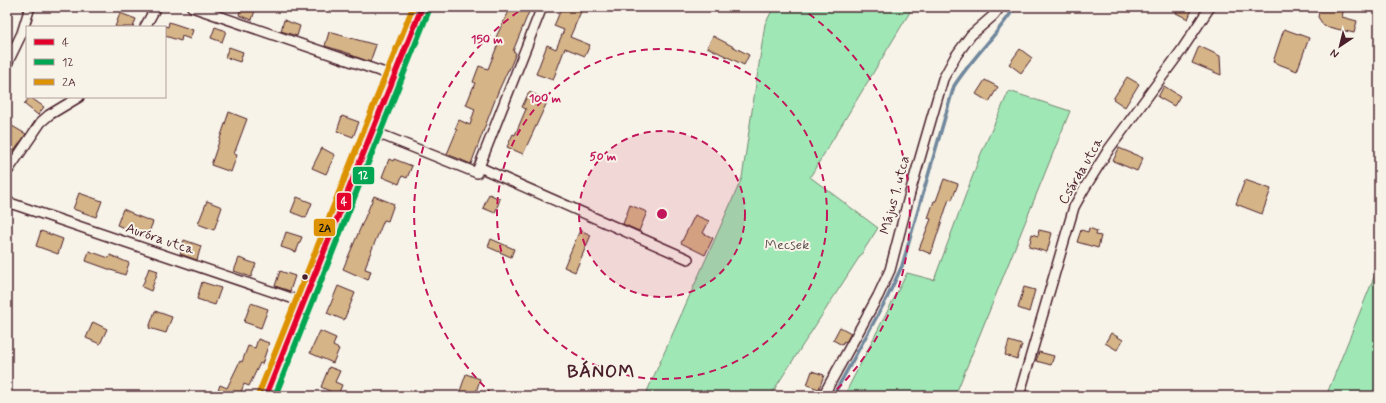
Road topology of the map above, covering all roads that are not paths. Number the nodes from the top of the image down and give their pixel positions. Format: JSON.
{"nodes":[{"id":1,"x":30,"y":7,"type":"edge"},
{"id":2,"x":156,"y":7,"type":"edge"},
{"id":3,"x":192,"y":7,"type":"edge"},
{"id":4,"x":422,"y":7,"type":"edge"},
{"id":5,"x":542,"y":7,"type":"edge"},
{"id":6,"x":1000,"y":7,"type":"edge"},
{"id":7,"x":1210,"y":7,"type":"edge"},
{"id":8,"x":146,"y":26,"type":"edge"},
{"id":9,"x":7,"y":44,"type":"edge"},
{"id":10,"x":12,"y":54,"type":"junction"},
{"id":11,"x":7,"y":64,"type":"edge"},
{"id":12,"x":394,"y":76,"type":"junction"},
{"id":13,"x":77,"y":98,"type":"edge"},
{"id":14,"x":372,"y":131,"type":"junction"},
{"id":15,"x":479,"y":167,"type":"junction"},
{"id":16,"x":7,"y":172,"type":"edge"},
{"id":17,"x":7,"y":202,"type":"edge"},
{"id":18,"x":688,"y":260,"type":"dead end"},
{"id":19,"x":303,"y":302,"type":"junction"},
{"id":20,"x":266,"y":396,"type":"edge"},
{"id":21,"x":823,"y":396,"type":"edge"},
{"id":22,"x":1019,"y":396,"type":"edge"}],
"edges":[{"from":1,"to":10,"type":"street"},
{"from":2,"to":8,"type":"street"},
{"from":3,"to":12,"type":"street"},
{"from":4,"to":12,"type":"main road"},
{"from":5,"to":15,"type":"street"},
{"from":6,"to":21,"type":"street","name":"Május 1. utca"},
{"from":7,"to":22,"type":"street","name":"Csárda utca"},
{"from":9,"to":10,"type":"street"},
{"from":10,"to":11,"type":"street"},
{"from":12,"to":14,"type":"main road"},
{"from":13,"to":16,"type":"street"},
{"from":14,"to":15,"type":"street"},
{"from":14,"to":19,"type":"main road"},
{"from":15,"to":18,"type":"street"},
{"from":17,"to":19,"type":"street","name":"Auróra utca"},
{"from":19,"to":20,"type":"main road"}]}
